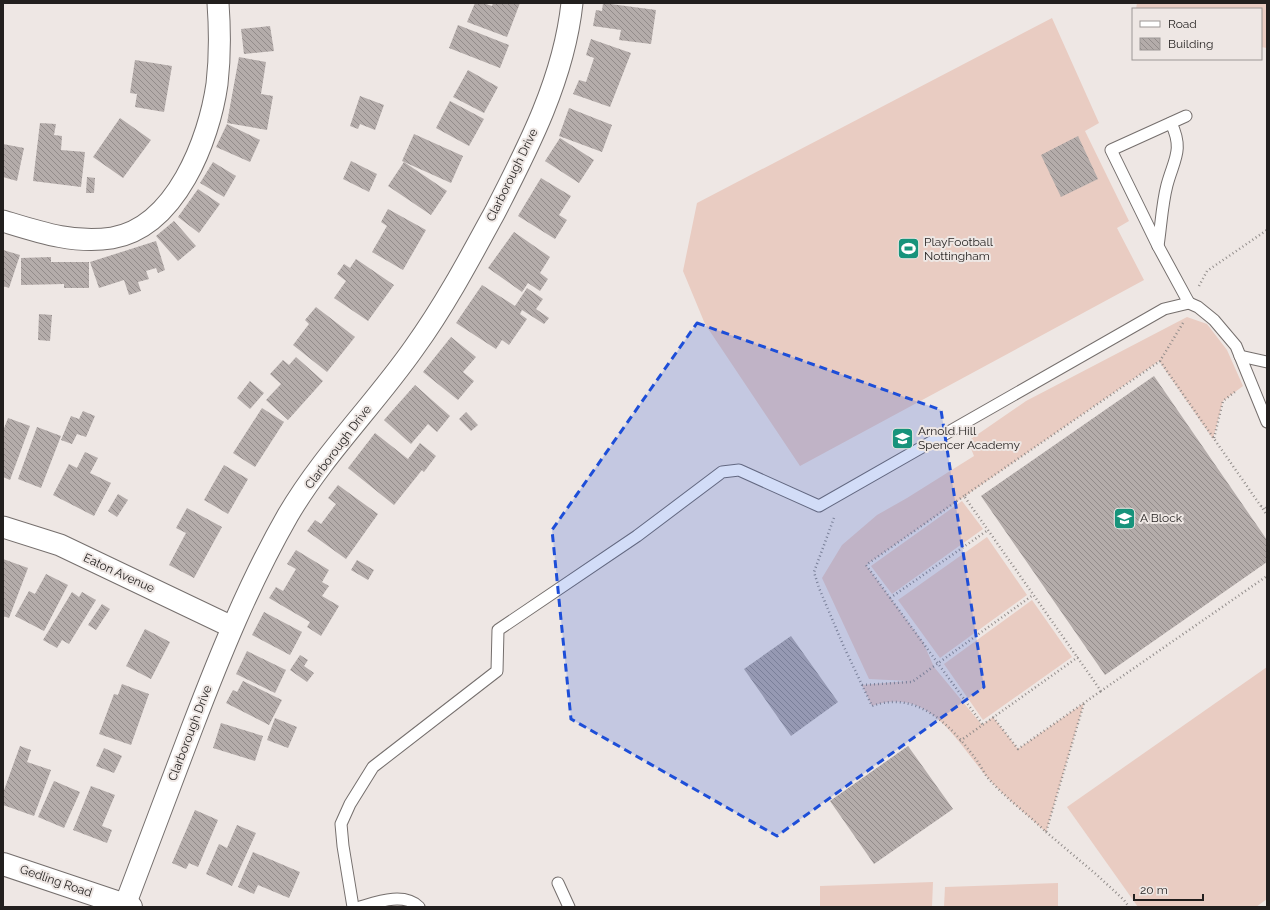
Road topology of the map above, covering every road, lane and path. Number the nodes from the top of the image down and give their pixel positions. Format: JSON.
{"nodes":[{"id":1,"x":218,"y":3,"type":"edge"},
{"id":2,"x":572,"y":3,"type":"edge"},
{"id":3,"x":1186,"y":116,"type":"dead end"},
{"id":4,"x":1171,"y":123,"type":"junction"},
{"id":5,"x":3,"y":221,"type":"edge"},
{"id":6,"x":1267,"y":230,"type":"edge"},
{"id":7,"x":1158,"y":246,"type":"junction"},
{"id":8,"x":1190,"y":303,"type":"junction"},
{"id":9,"x":1240,"y":356,"type":"junction"},
{"id":10,"x":1160,"y":361,"type":"junction"},
{"id":11,"x":1267,"y":362,"type":"edge"},
{"id":12,"x":1238,"y":390,"type":"dead end"},
{"id":13,"x":1267,"y":422,"type":"edge"},
{"id":14,"x":1214,"y":439,"type":"junction"},
{"id":15,"x":964,"y":496,"type":"junction"},
{"id":16,"x":1261,"y":506,"type":"junction"},
{"id":17,"x":1267,"y":509,"type":"edge"},
{"id":18,"x":1267,"y":515,"type":"edge"},
{"id":19,"x":836,"y":516,"type":"dead end"},
{"id":20,"x":3,"y":527,"type":"edge"},
{"id":21,"x":988,"y":530,"type":"junction"},
{"id":22,"x":1267,"y":576,"type":"edge"},
{"id":23,"x":1033,"y":595,"type":"junction"},
{"id":24,"x":890,"y":598,"type":"junction"},
{"id":25,"x":232,"y":627,"type":"junction"},
{"id":26,"x":1078,"y":657,"type":"junction"},
{"id":27,"x":939,"y":664,"type":"junction"},
{"id":28,"x":862,"y":685,"type":"junction"},
{"id":29,"x":1101,"y":692,"type":"junction"},
{"id":30,"x":1084,"y":704,"type":"junction"},
{"id":31,"x":993,"y":718,"type":"junction"},
{"id":32,"x":983,"y":725,"type":"junction"},
{"id":33,"x":960,"y":741,"type":"junction"},
{"id":34,"x":1046,"y":832,"type":"junction"},
{"id":35,"x":3,"y":864,"type":"edge"},
{"id":36,"x":558,"y":883,"type":"dead end"},
{"id":37,"x":128,"y":906,"type":"edge"},
{"id":38,"x":352,"y":907,"type":"edge"},
{"id":39,"x":360,"y":907,"type":"edge"},
{"id":40,"x":419,"y":907,"type":"edge"},
{"id":41,"x":569,"y":907,"type":"edge"},
{"id":42,"x":1129,"y":907,"type":"edge"}],
"edges":[{"from":1,"to":5,"type":"street"},
{"from":2,"to":25,"type":"street","name":"Clarborough Drive"},
{"from":3,"to":4,"type":"lane"},
{"from":4,"to":7,"type":"lane"},
{"from":4,"to":7,"type":"lane"},
{"from":6,"to":8,"type":"path"},
{"from":7,"to":8,"type":"lane"},
{"from":8,"to":9,"type":"lane"},
{"from":8,"to":10,"type":"path"},
{"from":8,"to":38,"type":"lane"},
{"from":9,"to":11,"type":"lane"},
{"from":9,"to":13,"type":"lane"},
{"from":10,"to":14,"type":"path"},
{"from":10,"to":15,"type":"path"},
{"from":12,"to":14,"type":"path"},
{"from":14,"to":16,"type":"path"},
{"from":15,"to":21,"type":"path"},
{"from":15,"to":24,"type":"path"},
{"from":16,"to":17,"type":"path"},
{"from":16,"to":18,"type":"path"},
{"from":19,"to":28,"type":"path"},
{"from":20,"to":25,"type":"street","name":"Eaton Avenue"},
{"from":21,"to":23,"type":"path"},
{"from":21,"to":24,"type":"path"},
{"from":22,"to":29,"type":"path"},
{"from":23,"to":26,"type":"path"},
{"from":23,"to":27,"type":"path"},
{"from":24,"to":27,"type":"path"},
{"from":25,"to":37,"type":"street","name":"Clarborough Drive"},
{"from":26,"to":29,"type":"path"},
{"from":26,"to":31,"type":"path"},
{"from":27,"to":28,"type":"path"},
{"from":27,"to":32,"type":"path"},
{"from":28,"to":33,"type":"path"},
{"from":29,"to":30,"type":"path"},
{"from":30,"to":31,"type":"path"},
{"from":30,"to":34,"type":"path"},
{"from":31,"to":32,"type":"path"},
{"from":32,"to":33,"type":"path"},
{"from":33,"to":34,"type":"path"},
{"from":34,"to":42,"type":"path"},
{"from":35,"to":37,"type":"street","name":"Gedling Road"},
{"from":36,"to":41,"type":"lane"},
{"from":39,"to":40,"type":"lane"}]}
